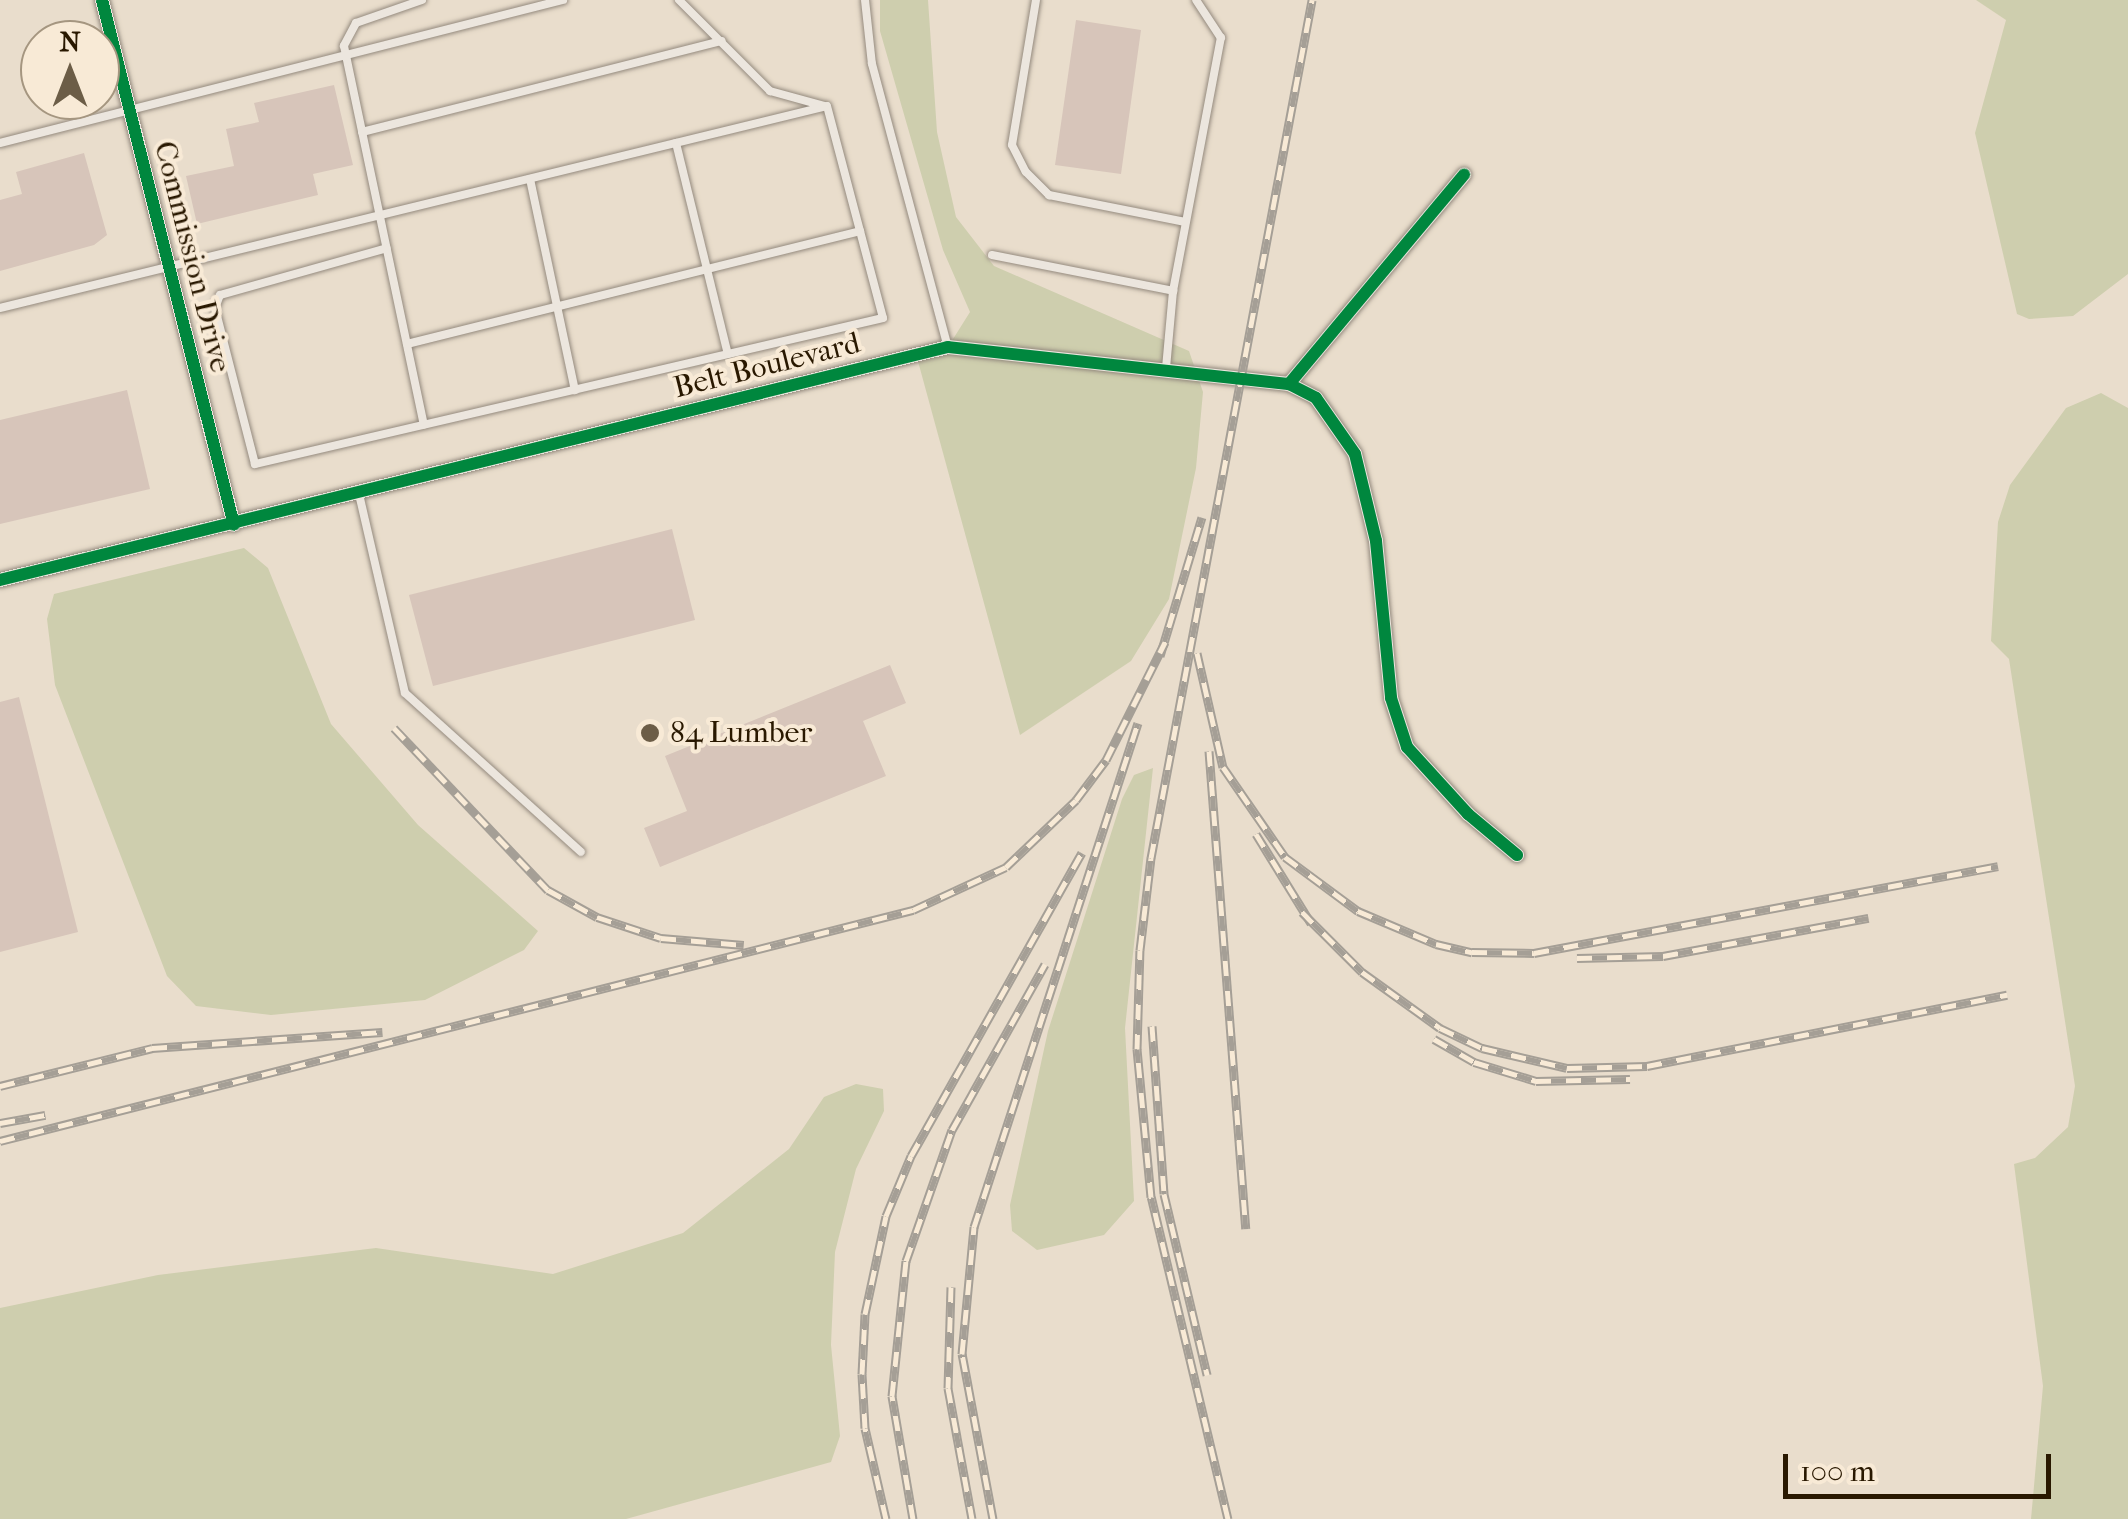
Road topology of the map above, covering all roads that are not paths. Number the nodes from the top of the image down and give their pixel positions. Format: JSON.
{"nodes":[{"id":1,"x":102,"y":0,"type":"edge"},
{"id":2,"x":422,"y":0,"type":"edge"},
{"id":3,"x":564,"y":0,"type":"edge"},
{"id":4,"x":679,"y":0,"type":"edge"},
{"id":5,"x":865,"y":0,"type":"edge"},
{"id":6,"x":1036,"y":0,"type":"edge"},
{"id":7,"x":1196,"y":0,"type":"edge"},
{"id":8,"x":722,"y":41,"type":"junction"},
{"id":9,"x":346,"y":54,"type":"junction"},
{"id":10,"x":827,"y":106,"type":"junction"},
{"id":11,"x":130,"y":110,"type":"junction"},
{"id":12,"x":362,"y":132,"type":"junction"},
{"id":13,"x":0,"y":143,"type":"edge"},
{"id":14,"x":676,"y":143,"type":"junction"},
{"id":15,"x":1464,"y":175,"type":"dead end"},
{"id":16,"x":530,"y":179,"type":"junction"},
{"id":17,"x":380,"y":216,"type":"junction"},
{"id":18,"x":1186,"y":222,"type":"junction"},
{"id":19,"x":860,"y":231,"type":"junction"},
{"id":20,"x":387,"y":248,"type":"junction"},
{"id":21,"x":992,"y":255,"type":"dead end"},
{"id":22,"x":170,"y":268,"type":"junction"},
{"id":23,"x":707,"y":269,"type":"junction"},
{"id":24,"x":1174,"y":291,"type":"junction"},
{"id":25,"x":557,"y":306,"type":"junction"},
{"id":26,"x":0,"y":308,"type":"edge"},
{"id":27,"x":407,"y":344,"type":"junction"},
{"id":28,"x":948,"y":347,"type":"junction"},
{"id":29,"x":728,"y":354,"type":"junction"},
{"id":30,"x":1166,"y":368,"type":"junction"},
{"id":31,"x":1289,"y":384,"type":"junction"},
{"id":32,"x":575,"y":390,"type":"junction"},
{"id":33,"x":424,"y":425,"type":"junction"},
{"id":34,"x":359,"y":494,"type":"junction"},
{"id":35,"x":234,"y":525,"type":"junction"},
{"id":36,"x":0,"y":580,"type":"edge"},
{"id":37,"x":581,"y":852,"type":"dead end"},
{"id":38,"x":1517,"y":855,"type":"dead end"}],
"edges":[{"from":1,"to":11,"type":"street","name":"Commission Drive"},
{"from":2,"to":9,"type":"lane"},
{"from":3,"to":9,"type":"lane"},
{"from":4,"to":8,"type":"lane"},
{"from":5,"to":28,"type":"lane"},
{"from":6,"to":18,"type":"lane"},
{"from":7,"to":18,"type":"lane"},
{"from":8,"to":10,"type":"lane"},
{"from":8,"to":12,"type":"lane"},
{"from":9,"to":11,"type":"lane"},
{"from":9,"to":12,"type":"lane"},
{"from":10,"to":14,"type":"lane"},
{"from":10,"to":19,"type":"lane"},
{"from":11,"to":13,"type":"lane"},
{"from":11,"to":22,"type":"street","name":"Commission Drive"},
{"from":12,"to":17,"type":"lane"},
{"from":14,"to":16,"type":"lane"},
{"from":14,"to":23,"type":"lane"},
{"from":15,"to":31,"type":"street"},
{"from":16,"to":17,"type":"lane"},
{"from":16,"to":25,"type":"lane"},
{"from":17,"to":20,"type":"lane"},
{"from":17,"to":22,"type":"lane"},
{"from":18,"to":24,"type":"lane"},
{"from":19,"to":23,"type":"lane"},
{"from":19,"to":29,"type":"lane"},
{"from":20,"to":27,"type":"lane"},
{"from":20,"to":33,"type":"lane"},
{"from":21,"to":24,"type":"lane"},
{"from":22,"to":26,"type":"lane"},
{"from":22,"to":35,"type":"street","name":"Commission Drive"},
{"from":23,"to":25,"type":"lane"},
{"from":23,"to":29,"type":"lane"},
{"from":24,"to":30,"type":"lane"},
{"from":25,"to":27,"type":"lane"},
{"from":25,"to":32,"type":"lane"},
{"from":27,"to":33,"type":"lane"},
{"from":28,"to":30,"type":"street","name":"Belt Boulevard"},
{"from":28,"to":34,"type":"street","name":"Belt Boulevard"},
{"from":29,"to":32,"type":"lane"},
{"from":30,"to":31,"type":"street","name":"Belt Boulevard"},
{"from":31,"to":38,"type":"street"},
{"from":32,"to":33,"type":"lane"},
{"from":34,"to":35,"type":"street","name":"Belt Boulevard"},
{"from":34,"to":37,"type":"lane"},
{"from":35,"to":36,"type":"street","name":"Belt Boulevard"}]}
